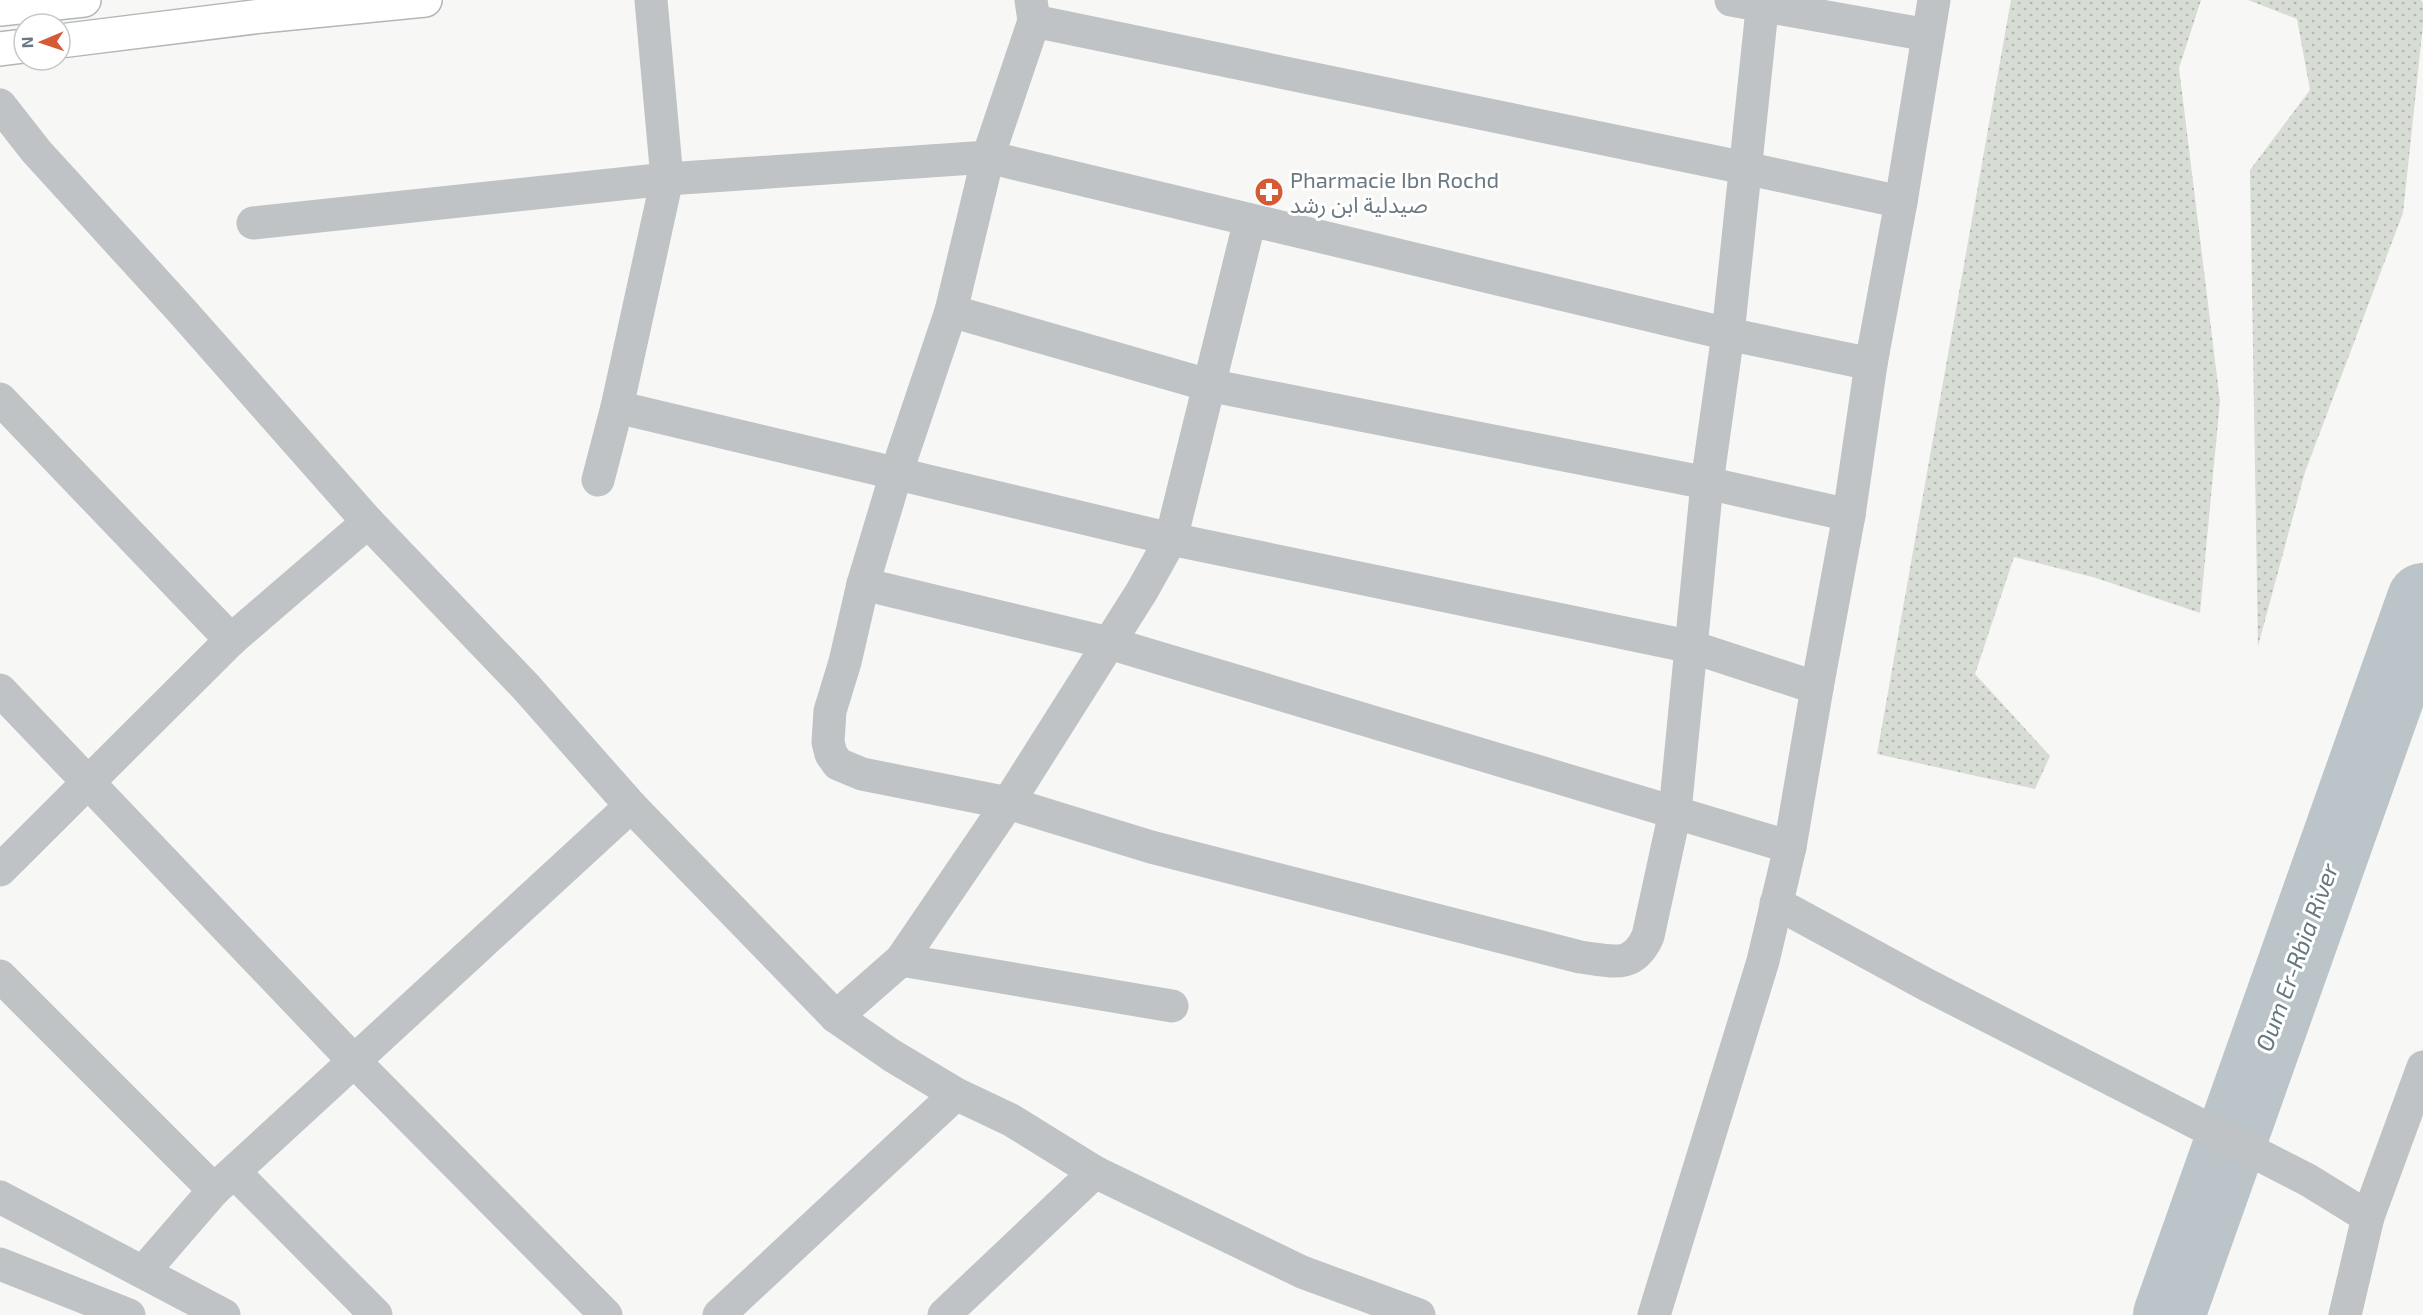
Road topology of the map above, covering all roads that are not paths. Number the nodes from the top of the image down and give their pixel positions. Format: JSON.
{"nodes":[{"id":1,"x":84,"y":0,"type":"edge"},
{"id":2,"x":425,"y":0,"type":"edge"},
{"id":3,"x":651,"y":0,"type":"edge"},
{"id":4,"x":1731,"y":0,"type":"edge"},
{"id":5,"x":1934,"y":0,"type":"edge"},
{"id":6,"x":1763,"y":3,"type":"edge"},
{"id":7,"x":261,"y":8,"type":"edge"},
{"id":8,"x":0,"y":9,"type":"edge"},
{"id":9,"x":1032,"y":10,"type":"edge"},
{"id":10,"x":1928,"y":35,"type":"junction"},
{"id":11,"x":72,"y":39,"type":"edge"},
{"id":12,"x":0,"y":105,"type":"edge"},
{"id":13,"x":988,"y":157,"type":"junction"},
{"id":14,"x":1745,"y":168,"type":"junction"},
{"id":15,"x":667,"y":179,"type":"junction"},
{"id":16,"x":1901,"y":202,"type":"junction"},
{"id":17,"x":1250,"y":220,"type":"junction"},
{"id":18,"x":254,"y":223,"type":"dead end"},
{"id":19,"x":951,"y":311,"type":"junction"},
{"id":20,"x":1728,"y":334,"type":"junction"},
{"id":21,"x":1871,"y":364,"type":"junction"},
{"id":22,"x":1208,"y":385,"type":"junction"},
{"id":23,"x":0,"y":399,"type":"edge"},
{"id":24,"x":617,"y":407,"type":"junction"},
{"id":25,"x":896,"y":474,"type":"junction"},
{"id":26,"x":598,"y":480,"type":"dead end"},
{"id":27,"x":1707,"y":483,"type":"junction"},
{"id":28,"x":1850,"y":515,"type":"junction"},
{"id":29,"x":368,"y":522,"type":"junction"},
{"id":30,"x":1171,"y":539,"type":"junction"},
{"id":31,"x":863,"y":584,"type":"junction"},
{"id":32,"x":231,"y":640,"type":"junction"},
{"id":33,"x":1109,"y":643,"type":"junction"},
{"id":34,"x":1692,"y":647,"type":"junction"},
{"id":35,"x":1817,"y":688,"type":"junction"},
{"id":36,"x":0,"y":690,"type":"edge"},
{"id":37,"x":88,"y":782,"type":"junction"},
{"id":38,"x":1008,"y":804,"type":"junction"},
{"id":39,"x":631,"y":806,"type":"junction"},
{"id":40,"x":1675,"y":812,"type":"junction"},
{"id":41,"x":1790,"y":847,"type":"junction"},
{"id":42,"x":0,"y":870,"type":"edge"},
{"id":43,"x":1776,"y":903,"type":"junction"},
{"id":44,"x":901,"y":960,"type":"junction"},
{"id":45,"x":0,"y":976,"type":"edge"},
{"id":46,"x":1172,"y":1006,"type":"dead end"},
{"id":47,"x":837,"y":1017,"type":"junction"},
{"id":48,"x":355,"y":1062,"type":"junction"},
{"id":49,"x":2423,"y":1067,"type":"edge"},
{"id":50,"x":956,"y":1094,"type":"junction"},
{"id":51,"x":1095,"y":1172,"type":"junction"},
{"id":52,"x":224,"y":1181,"type":"junction"},
{"id":53,"x":0,"y":1197,"type":"edge"},
{"id":54,"x":2368,"y":1217,"type":"junction"},
{"id":55,"x":0,"y":1264,"type":"edge"},
{"id":56,"x":144,"y":1271,"type":"junction"},
{"id":57,"x":113,"y":1312,"type":"edge"},
{"id":58,"x":224,"y":1315,"type":"edge"},
{"id":59,"x":376,"y":1315,"type":"edge"},
{"id":60,"x":606,"y":1315,"type":"edge"},
{"id":61,"x":719,"y":1315,"type":"edge"},
{"id":62,"x":944,"y":1315,"type":"edge"},
{"id":63,"x":1419,"y":1315,"type":"edge"},
{"id":64,"x":1654,"y":1315,"type":"edge"},
{"id":65,"x":2345,"y":1315,"type":"edge"}],
"edges":[{"from":1,"to":8,"type":"main road"},
{"from":2,"to":7,"type":"main road"},
{"from":3,"to":15,"type":"street"},
{"from":4,"to":6,"type":"street"},
{"from":5,"to":10,"type":"street"},
{"from":6,"to":10,"type":"street"},
{"from":6,"to":14,"type":"street"},
{"from":7,"to":11,"type":"main road"},
{"from":9,"to":13,"type":"street"},
{"from":9,"to":14,"type":"street"},
{"from":10,"to":16,"type":"street"},
{"from":12,"to":29,"type":"street"},
{"from":13,"to":15,"type":"street"},
{"from":13,"to":17,"type":"street"},
{"from":13,"to":19,"type":"street"},
{"from":14,"to":16,"type":"street"},
{"from":14,"to":20,"type":"street"},
{"from":15,"to":18,"type":"street"},
{"from":15,"to":24,"type":"street"},
{"from":16,"to":21,"type":"street"},
{"from":17,"to":20,"type":"street"},
{"from":17,"to":22,"type":"street"},
{"from":19,"to":22,"type":"street"},
{"from":19,"to":25,"type":"street"},
{"from":20,"to":21,"type":"street"},
{"from":20,"to":27,"type":"street"},
{"from":21,"to":28,"type":"street"},
{"from":22,"to":27,"type":"street"},
{"from":22,"to":30,"type":"street"},
{"from":23,"to":32,"type":"street"},
{"from":24,"to":25,"type":"street"},
{"from":24,"to":26,"type":"street"},
{"from":25,"to":30,"type":"street"},
{"from":25,"to":31,"type":"street"},
{"from":27,"to":28,"type":"street"},
{"from":27,"to":34,"type":"street"},
{"from":28,"to":35,"type":"street"},
{"from":29,"to":32,"type":"street"},
{"from":29,"to":39,"type":"street"},
{"from":30,"to":33,"type":"street"},
{"from":30,"to":34,"type":"street"},
{"from":31,"to":33,"type":"street"},
{"from":31,"to":38,"type":"street"},
{"from":32,"to":37,"type":"street"},
{"from":33,"to":38,"type":"street"},
{"from":33,"to":40,"type":"street"},
{"from":34,"to":35,"type":"street"},
{"from":34,"to":40,"type":"street"},
{"from":35,"to":41,"type":"street"},
{"from":36,"to":37,"type":"street"},
{"from":37,"to":42,"type":"street"},
{"from":37,"to":48,"type":"street"},
{"from":38,"to":40,"type":"street"},
{"from":38,"to":44,"type":"street"},
{"from":39,"to":47,"type":"street"},
{"from":39,"to":48,"type":"street"},
{"from":40,"to":41,"type":"street"},
{"from":41,"to":43,"type":"street"},
{"from":43,"to":54,"type":"street"},
{"from":43,"to":64,"type":"street"},
{"from":44,"to":46,"type":"street"},
{"from":44,"to":47,"type":"street"},
{"from":45,"to":52,"type":"street"},
{"from":47,"to":50,"type":"street"},
{"from":48,"to":52,"type":"street"},
{"from":48,"to":60,"type":"street"},
{"from":49,"to":54,"type":"street"},
{"from":50,"to":51,"type":"street"},
{"from":50,"to":61,"type":"street"},
{"from":51,"to":62,"type":"street"},
{"from":51,"to":63,"type":"street"},
{"from":52,"to":56,"type":"street"},
{"from":52,"to":59,"type":"street"},
{"from":53,"to":56,"type":"street"},
{"from":54,"to":65,"type":"street"},
{"from":55,"to":57,"type":"street"},
{"from":56,"to":58,"type":"street"}]}
